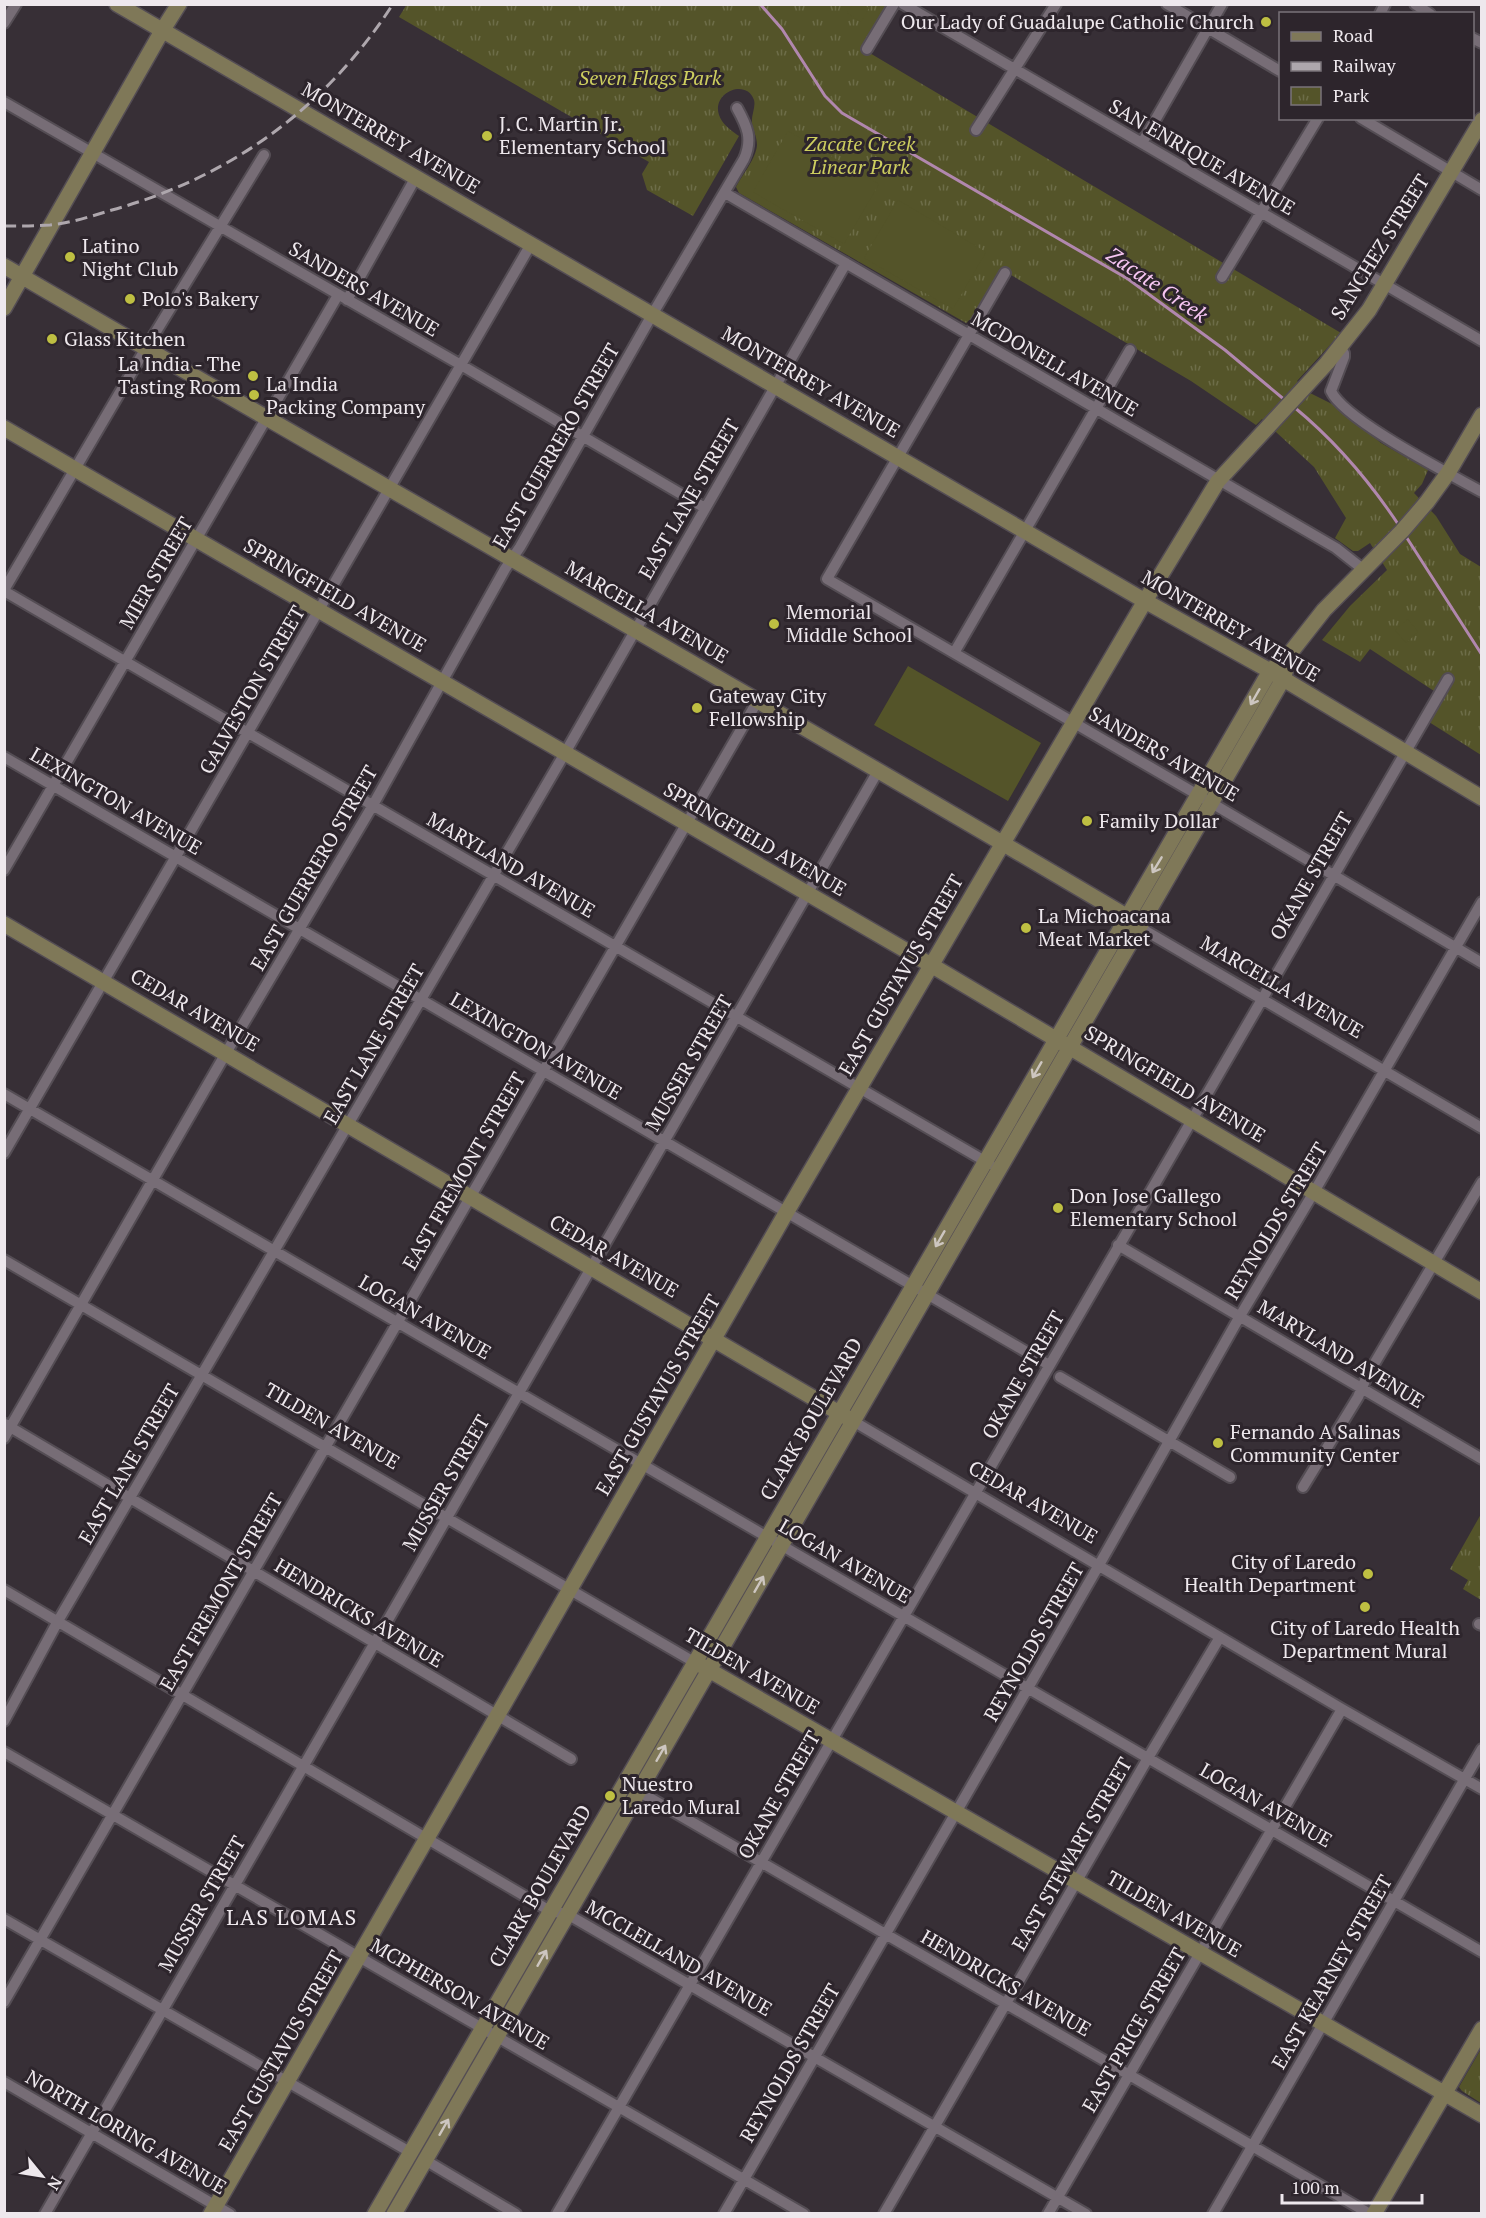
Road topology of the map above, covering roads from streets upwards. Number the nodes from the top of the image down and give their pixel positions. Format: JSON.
{"nodes":[{"id":1,"x":16,"y":4,"type":"edge"},
{"id":2,"x":117,"y":4,"type":"edge"},
{"id":3,"x":179,"y":4,"type":"edge"},
{"id":4,"x":894,"y":4,"type":"edge"},
{"id":5,"x":903,"y":4,"type":"edge"},
{"id":6,"x":1056,"y":4,"type":"edge"},
{"id":7,"x":1167,"y":4,"type":"edge"},
{"id":8,"x":1222,"y":4,"type":"edge"},
{"id":9,"x":4,"y":23,"type":"edge"},
{"id":10,"x":1208,"y":28,"type":"junction"},
{"id":11,"x":162,"y":31,"type":"junction"},
{"id":12,"x":867,"y":50,"type":"dead end"},
{"id":13,"x":1015,"y":69,"type":"junction"},
{"id":14,"x":1279,"y":70,"type":"edge"},
{"id":15,"x":4,"y":102,"type":"edge"},
{"id":16,"x":737,"y":108,"type":"dead end"},
{"id":17,"x":1317,"y":120,"type":"edge"},
{"id":18,"x":1364,"y":120,"type":"edge"},
{"id":19,"x":1482,"y":120,"type":"edge"},
{"id":20,"x":976,"y":129,"type":"dead end"},
{"id":21,"x":1143,"y":143,"type":"junction"},
{"id":22,"x":93,"y":153,"type":"junction"},
{"id":23,"x":264,"y":154,"type":"dead end"},
{"id":24,"x":1451,"y":172,"type":"junction"},
{"id":25,"x":416,"y":177,"type":"junction"},
{"id":26,"x":1482,"y":190,"type":"edge"},
{"id":27,"x":725,"y":193,"type":"junction"},
{"id":28,"x":1262,"y":213,"type":"junction"},
{"id":29,"x":220,"y":227,"type":"junction"},
{"id":30,"x":531,"y":244,"type":"junction"},
{"id":31,"x":846,"y":263,"type":"junction"},
{"id":32,"x":4,"y":266,"type":"edge"},
{"id":33,"x":1005,"y":273,"type":"dead end"},
{"id":34,"x":22,"y":277,"type":"junction"},
{"id":35,"x":1222,"y":277,"type":"dead end"},
{"id":36,"x":1385,"y":284,"type":"junction"},
{"id":37,"x":342,"y":297,"type":"junction"},
{"id":38,"x":4,"y":308,"type":"edge"},
{"id":39,"x":652,"y":315,"type":"junction"},
{"id":40,"x":969,"y":334,"type":"junction"},
{"id":41,"x":1482,"y":341,"type":"edge"},
{"id":42,"x":146,"y":348,"type":"junction"},
{"id":43,"x":1340,"y":348,"type":"junction"},
{"id":44,"x":1130,"y":350,"type":"dead end"},
{"id":45,"x":461,"y":364,"type":"junction"},
{"id":46,"x":774,"y":385,"type":"junction"},
{"id":47,"x":1095,"y":408,"type":"junction"},
{"id":48,"x":1482,"y":415,"type":"edge"},
{"id":49,"x":267,"y":418,"type":"junction"},
{"id":50,"x":4,"y":428,"type":"edge"},
{"id":51,"x":583,"y":437,"type":"junction"},
{"id":52,"x":898,"y":457,"type":"junction"},
{"id":53,"x":74,"y":469,"type":"junction"},
{"id":54,"x":1448,"y":473,"type":"junction"},
{"id":55,"x":1218,"y":481,"type":"junction"},
{"id":56,"x":388,"y":487,"type":"junction"},
{"id":57,"x":1482,"y":492,"type":"edge"},
{"id":58,"x":705,"y":508,"type":"junction"},
{"id":59,"x":1024,"y":530,"type":"junction"},
{"id":60,"x":196,"y":539,"type":"junction"},
{"id":61,"x":513,"y":558,"type":"junction"},
{"id":62,"x":1370,"y":565,"type":"junction"},
{"id":63,"x":4,"y":590,"type":"edge"},
{"id":64,"x":1145,"y":601,"type":"junction"},
{"id":65,"x":319,"y":610,"type":"junction"},
{"id":66,"x":636,"y":630,"type":"junction"},
{"id":67,"x":954,"y":653,"type":"junction"},
{"id":68,"x":125,"y":662,"type":"junction"},
{"id":69,"x":1277,"y":675,"type":"junction"},
{"id":70,"x":1448,"y":680,"type":"dead end"},
{"id":71,"x":441,"y":681,"type":"junction"},
{"id":72,"x":757,"y":702,"type":"junction"},
{"id":73,"x":1074,"y":722,"type":"junction"},
{"id":74,"x":249,"y":733,"type":"junction"},
{"id":75,"x":1404,"y":752,"type":"junction"},
{"id":76,"x":565,"y":753,"type":"junction"},
{"id":77,"x":4,"y":757,"type":"edge"},
{"id":78,"x":878,"y":771,"type":"junction"},
{"id":79,"x":54,"y":785,"type":"junction"},
{"id":80,"x":1482,"y":798,"type":"edge"},
{"id":81,"x":1205,"y":799,"type":"junction"},
{"id":82,"x":373,"y":805,"type":"junction"},
{"id":83,"x":687,"y":824,"type":"junction"},
{"id":84,"x":1003,"y":843,"type":"junction"},
{"id":85,"x":177,"y":857,"type":"junction"},
{"id":86,"x":4,"y":870,"type":"edge"},
{"id":87,"x":494,"y":876,"type":"junction"},
{"id":88,"x":1333,"y":876,"type":"junction"},
{"id":89,"x":808,"y":893,"type":"junction"},
{"id":90,"x":1482,"y":902,"type":"edge"},
{"id":91,"x":1126,"y":916,"type":"junction"},
{"id":92,"x":4,"y":924,"type":"edge"},
{"id":93,"x":1139,"y":927,"type":"junction"},
{"id":94,"x":300,"y":928,"type":"junction"},
{"id":95,"x":615,"y":946,"type":"junction"},
{"id":96,"x":1454,"y":947,"type":"junction"},
{"id":97,"x":1482,"y":963,"type":"edge"},
{"id":98,"x":931,"y":965,"type":"junction"},
{"id":99,"x":104,"y":981,"type":"junction"},
{"id":100,"x":421,"y":999,"type":"junction"},
{"id":101,"x":1261,"y":999,"type":"junction"},
{"id":102,"x":736,"y":1017,"type":"junction"},
{"id":103,"x":1056,"y":1038,"type":"junction"},
{"id":104,"x":1070,"y":1047,"type":"junction"},
{"id":105,"x":226,"y":1053,"type":"junction"},
{"id":106,"x":543,"y":1071,"type":"junction"},
{"id":107,"x":1384,"y":1071,"type":"junction"},
{"id":108,"x":859,"y":1088,"type":"junction"},
{"id":109,"x":4,"y":1094,"type":"edge"},
{"id":110,"x":30,"y":1109,"type":"junction"},
{"id":111,"x":1191,"y":1119,"type":"junction"},
{"id":112,"x":348,"y":1124,"type":"junction"},
{"id":113,"x":1482,"y":1128,"type":"edge"},
{"id":114,"x":664,"y":1142,"type":"junction"},
{"id":115,"x":4,"y":1153,"type":"edge"},
{"id":116,"x":984,"y":1161,"type":"junction"},
{"id":117,"x":999,"y":1170,"type":"junction"},
{"id":118,"x":153,"y":1180,"type":"junction"},
{"id":119,"x":1482,"y":1182,"type":"edge"},
{"id":120,"x":1314,"y":1192,"type":"junction"},
{"id":121,"x":471,"y":1196,"type":"junction"},
{"id":122,"x":786,"y":1213,"type":"junction"},
{"id":123,"x":1119,"y":1245,"type":"junction"},
{"id":124,"x":274,"y":1250,"type":"junction"},
{"id":125,"x":4,"y":1260,"type":"edge"},
{"id":126,"x":1434,"y":1264,"type":"junction"},
{"id":127,"x":592,"y":1267,"type":"junction"},
{"id":128,"x":912,"y":1287,"type":"junction"},
{"id":129,"x":1482,"y":1292,"type":"edge"},
{"id":130,"x":926,"y":1295,"type":"junction"},
{"id":131,"x":81,"y":1305,"type":"junction"},
{"id":132,"x":1240,"y":1316,"type":"junction"},
{"id":133,"x":398,"y":1322,"type":"junction"},
{"id":134,"x":714,"y":1339,"type":"junction"},
{"id":135,"x":1049,"y":1365,"type":"junction"},
{"id":136,"x":201,"y":1375,"type":"junction"},
{"id":137,"x":1060,"y":1377,"type":"dead end"},
{"id":138,"x":1363,"y":1388,"type":"junction"},
{"id":139,"x":519,"y":1393,"type":"junction"},
{"id":140,"x":839,"y":1413,"type":"junction"},
{"id":141,"x":854,"y":1421,"type":"junction"},
{"id":142,"x":6,"y":1430,"type":"edge"},
{"id":143,"x":1169,"y":1442,"type":"junction"},
{"id":144,"x":326,"y":1447,"type":"junction"},
{"id":145,"x":1482,"y":1459,"type":"edge"},
{"id":146,"x":642,"y":1464,"type":"junction"},
{"id":147,"x":1230,"y":1477,"type":"dead end"},
{"id":148,"x":1303,"y":1487,"type":"dead end"},
{"id":149,"x":975,"y":1492,"type":"junction"},
{"id":150,"x":131,"y":1498,"type":"junction"},
{"id":151,"x":447,"y":1517,"type":"junction"},
{"id":152,"x":767,"y":1537,"type":"junction"},
{"id":153,"x":782,"y":1545,"type":"junction"},
{"id":154,"x":1099,"y":1565,"type":"junction"},
{"id":155,"x":253,"y":1571,"type":"junction"},
{"id":156,"x":570,"y":1589,"type":"junction"},
{"id":157,"x":4,"y":1590,"type":"edge"},
{"id":158,"x":904,"y":1616,"type":"junction"},
{"id":159,"x":58,"y":1621,"type":"junction"},
{"id":160,"x":1220,"y":1637,"type":"junction"},
{"id":161,"x":375,"y":1642,"type":"junction"},
{"id":162,"x":694,"y":1662,"type":"junction"},
{"id":163,"x":709,"y":1670,"type":"junction"},
{"id":164,"x":1028,"y":1688,"type":"junction"},
{"id":165,"x":182,"y":1695,"type":"junction"},
{"id":166,"x":1342,"y":1709,"type":"junction"},
{"id":167,"x":497,"y":1716,"type":"junction"},
{"id":168,"x":4,"y":1721,"type":"edge"},
{"id":169,"x":831,"y":1741,"type":"junction"},
{"id":170,"x":1482,"y":1749,"type":"edge"},
{"id":171,"x":4,"y":1752,"type":"edge"},
{"id":172,"x":1148,"y":1758,"type":"junction"},
{"id":173,"x":571,"y":1759,"type":"dead end"},
{"id":174,"x":303,"y":1766,"type":"junction"},
{"id":175,"x":1464,"y":1779,"type":"junction"},
{"id":176,"x":624,"y":1783,"type":"junction"},
{"id":177,"x":1482,"y":1789,"type":"edge"},
{"id":178,"x":639,"y":1792,"type":"junction"},
{"id":179,"x":956,"y":1812,"type":"junction"},
{"id":180,"x":113,"y":1815,"type":"junction"},
{"id":181,"x":1271,"y":1829,"type":"junction"},
{"id":182,"x":427,"y":1839,"type":"junction"},
{"id":183,"x":761,"y":1862,"type":"junction"},
{"id":184,"x":1076,"y":1882,"type":"junction"},
{"id":185,"x":235,"y":1884,"type":"junction"},
{"id":186,"x":1394,"y":1901,"type":"junction"},
{"id":187,"x":550,"y":1911,"type":"junction"},
{"id":188,"x":567,"y":1914,"type":"junction"},
{"id":189,"x":4,"y":1919,"type":"edge"},
{"id":190,"x":885,"y":1934,"type":"junction"},
{"id":191,"x":40,"y":1940,"type":"junction"},
{"id":192,"x":1482,"y":1952,"type":"edge"},
{"id":193,"x":1199,"y":1953,"type":"junction"},
{"id":194,"x":359,"y":1956,"type":"junction"},
{"id":195,"x":690,"y":1985,"type":"junction"},
{"id":196,"x":4,"y":2002,"type":"edge"},
{"id":197,"x":1006,"y":2004,"type":"junction"},
{"id":198,"x":162,"y":2010,"type":"junction"},
{"id":199,"x":1323,"y":2024,"type":"junction"},
{"id":200,"x":483,"y":2027,"type":"junction"},
{"id":201,"x":1482,"y":2029,"type":"edge"},
{"id":202,"x":497,"y":2036,"type":"junction"},
{"id":203,"x":814,"y":2057,"type":"junction"},
{"id":204,"x":1129,"y":2074,"type":"junction"},
{"id":205,"x":4,"y":2082,"type":"edge"},
{"id":206,"x":287,"y":2082,"type":"junction"},
{"id":207,"x":1444,"y":2094,"type":"junction"},
{"id":208,"x":619,"y":2107,"type":"junction"},
{"id":209,"x":1482,"y":2115,"type":"edge"},
{"id":210,"x":935,"y":2126,"type":"junction"},
{"id":211,"x":91,"y":2133,"type":"junction"},
{"id":212,"x":1253,"y":2146,"type":"junction"},
{"id":213,"x":410,"y":2152,"type":"junction"},
{"id":214,"x":425,"y":2160,"type":"junction"},
{"id":215,"x":744,"y":2179,"type":"junction"},
{"id":216,"x":1058,"y":2197,"type":"junction"},
{"id":217,"x":214,"y":2209,"type":"edge"},
{"id":218,"x":45,"y":2214,"type":"edge"},
{"id":219,"x":230,"y":2214,"type":"edge"},
{"id":220,"x":375,"y":2214,"type":"edge"},
{"id":221,"x":394,"y":2214,"type":"edge"},
{"id":222,"x":516,"y":2214,"type":"edge"},
{"id":223,"x":557,"y":2214,"type":"edge"},
{"id":224,"x":724,"y":2214,"type":"edge"},
{"id":225,"x":804,"y":2214,"type":"edge"},
{"id":226,"x":884,"y":2214,"type":"edge"},
{"id":227,"x":1048,"y":2214,"type":"edge"},
{"id":228,"x":1086,"y":2214,"type":"edge"},
{"id":229,"x":1213,"y":2214,"type":"edge"},
{"id":230,"x":1372,"y":2214,"type":"edge"}],
"edges":[{"from":1,"to":9,"type":"street"},
{"from":2,"to":11,"type":"street","name":"MONTERREY AVENUE"},
{"from":3,"to":11,"type":"street"},
{"from":4,"to":12,"type":"street"},
{"from":5,"to":13,"type":"street","name":"SAN ENRIQUE AVENUE"},
{"from":6,"to":13,"type":"street"},
{"from":7,"to":10,"type":"street"},
{"from":8,"to":10,"type":"street"},
{"from":10,"to":14,"type":"street"},
{"from":10,"to":21,"type":"street"},
{"from":11,"to":22,"type":"street"},
{"from":11,"to":25,"type":"street","name":"MONTERREY AVENUE"},
{"from":13,"to":20,"type":"street"},
{"from":13,"to":21,"type":"street","name":"SAN ENRIQUE AVENUE"},
{"from":15,"to":22,"type":"street","name":"SANDERS AVENUE"},
{"from":16,"to":27,"type":"street","name":"EAST GUERRERO STREET"},
{"from":17,"to":28,"type":"street"},
{"from":18,"to":24,"type":"street"},
{"from":19,"to":24,"type":"street","name":"SANCHEZ STREET"},
{"from":21,"to":28,"type":"street","name":"SAN ENRIQUE AVENUE"},
{"from":22,"to":29,"type":"street","name":"SANDERS AVENUE"},
{"from":22,"to":34,"type":"street"},
{"from":23,"to":29,"type":"street"},
{"from":24,"to":26,"type":"street"},
{"from":24,"to":36,"type":"street","name":"SANCHEZ STREET"},
{"from":25,"to":30,"type":"street","name":"MONTERREY AVENUE"},
{"from":25,"to":37,"type":"street","name":"MIER STREET"},
{"from":27,"to":31,"type":"street","name":"MCDONELL AVENUE"},
{"from":27,"to":39,"type":"street","name":"EAST GUERRERO STREET"},
{"from":28,"to":35,"type":"street"},
{"from":28,"to":36,"type":"street","name":"SAN ENRIQUE AVENUE"},
{"from":29,"to":37,"type":"street","name":"SANDERS AVENUE"},
{"from":29,"to":42,"type":"street"},
{"from":30,"to":39,"type":"street","name":"MONTERREY AVENUE"},
{"from":30,"to":45,"type":"street","name":"GALVESTON STREET"},
{"from":31,"to":40,"type":"street","name":"MCDONELL AVENUE"},
{"from":31,"to":46,"type":"street","name":"EAST LANE STREET"},
{"from":32,"to":34,"type":"street","name":"MARCELLA AVENUE"},
{"from":33,"to":40,"type":"street"},
{"from":34,"to":38,"type":"street"},
{"from":34,"to":42,"type":"street","name":"MARCELLA AVENUE"},
{"from":36,"to":41,"type":"street","name":"SAN ENRIQUE AVENUE"},
{"from":36,"to":43,"type":"street","name":"SANCHEZ STREET"},
{"from":37,"to":45,"type":"street","name":"SANDERS AVENUE"},
{"from":37,"to":49,"type":"street","name":"MIER STREET"},
{"from":39,"to":46,"type":"street","name":"MONTERREY AVENUE"},
{"from":39,"to":51,"type":"street","name":"EAST GUERRERO STREET"},
{"from":40,"to":47,"type":"street","name":"MCDONELL AVENUE"},
{"from":40,"to":52,"type":"street"},
{"from":42,"to":49,"type":"street","name":"MARCELLA AVENUE"},
{"from":42,"to":53,"type":"street"},
{"from":43,"to":54,"type":"street"},
{"from":43,"to":55,"type":"street","name":"SANCHEZ STREET"},
{"from":44,"to":47,"type":"street"},
{"from":45,"to":51,"type":"street","name":"SANDERS AVENUE"},
{"from":45,"to":56,"type":"street","name":"GALVESTON STREET"},
{"from":46,"to":52,"type":"street","name":"MONTERREY AVENUE"},
{"from":46,"to":58,"type":"street","name":"EAST LANE STREET"},
{"from":47,"to":55,"type":"street","name":"MCDONELL AVENUE"},
{"from":47,"to":59,"type":"street"},
{"from":48,"to":54,"type":"street","name":"CLARK BOULEVARD"},
{"from":49,"to":56,"type":"street","name":"MARCELLA AVENUE"},
{"from":49,"to":60,"type":"street","name":"MIER STREET"},
{"from":50,"to":53,"type":"street","name":"SPRINGFIELD AVENUE"},
{"from":51,"to":58,"type":"street","name":"SANDERS AVENUE"},
{"from":51,"to":61,"type":"street","name":"EAST GUERRERO STREET"},
{"from":52,"to":59,"type":"street","name":"MONTERREY AVENUE"},
{"from":52,"to":67,"type":"street","name":"SANDERS AVENUE"},
{"from":53,"to":60,"type":"street","name":"SPRINGFIELD AVENUE"},
{"from":53,"to":63,"type":"street"},
{"from":54,"to":57,"type":"street"},
{"from":54,"to":62,"type":"street","name":"CLARK BOULEVARD"},
{"from":55,"to":62,"type":"street","name":"MCDONELL AVENUE"},
{"from":55,"to":64,"type":"street","name":"EAST GUSTAVUS STREET"},
{"from":56,"to":61,"type":"street","name":"MARCELLA AVENUE"},
{"from":56,"to":65,"type":"street","name":"GALVESTON STREET"},
{"from":58,"to":66,"type":"street","name":"EAST LANE STREET"},
{"from":59,"to":64,"type":"street","name":"MONTERREY AVENUE"},
{"from":59,"to":67,"type":"street"},
{"from":60,"to":65,"type":"street","name":"SPRINGFIELD AVENUE"},
{"from":60,"to":68,"type":"street","name":"MIER STREET"},
{"from":61,"to":66,"type":"street","name":"MARCELLA AVENUE"},
{"from":61,"to":71,"type":"street","name":"EAST GUERRERO STREET"},
{"from":62,"to":69,"type":"street","name":"CLARK BOULEVARD"},
{"from":63,"to":68,"type":"street","name":"MARYLAND AVENUE"},
{"from":64,"to":69,"type":"street","name":"MONTERREY AVENUE"},
{"from":64,"to":73,"type":"street","name":"EAST GUSTAVUS STREET"},
{"from":65,"to":71,"type":"street","name":"SPRINGFIELD AVENUE"},
{"from":65,"to":74,"type":"street","name":"GALVESTON STREET"},
{"from":66,"to":72,"type":"street","name":"MARCELLA AVENUE"},
{"from":66,"to":76,"type":"street","name":"EAST LANE STREET"},
{"from":67,"to":73,"type":"street","name":"SANDERS AVENUE"},
{"from":68,"to":74,"type":"street","name":"MARYLAND AVENUE"},
{"from":68,"to":79,"type":"street","name":"MIER STREET"},
{"from":69,"to":75,"type":"street","name":"MONTERREY AVENUE"},
{"from":69,"to":81,"type":"street","name":"CLARK BOULEVARD"},
{"from":70,"to":75,"type":"street","name":"OKANE STREET"},
{"from":71,"to":76,"type":"street","name":"SPRINGFIELD AVENUE"},
{"from":71,"to":82,"type":"street","name":"EAST GUERRERO STREET"},
{"from":72,"to":78,"type":"street","name":"MARCELLA AVENUE"},
{"from":72,"to":83,"type":"street","name":"EAST FREMONT STREET"},
{"from":73,"to":81,"type":"street","name":"SANDERS AVENUE"},
{"from":73,"to":84,"type":"street","name":"EAST GUSTAVUS STREET"},
{"from":74,"to":82,"type":"street","name":"MARYLAND AVENUE"},
{"from":74,"to":85,"type":"street","name":"GALVESTON STREET"},
{"from":75,"to":80,"type":"street","name":"MONTERREY AVENUE"},
{"from":75,"to":88,"type":"street","name":"OKANE STREET"},
{"from":76,"to":83,"type":"street","name":"SPRINGFIELD AVENUE"},
{"from":76,"to":87,"type":"street","name":"EAST LANE STREET"},
{"from":77,"to":79,"type":"street","name":"LEXINGTON AVENUE"},
{"from":78,"to":84,"type":"street","name":"MARCELLA AVENUE"},
{"from":78,"to":89,"type":"street","name":"MUSSER STREET"},
{"from":79,"to":85,"type":"street","name":"LEXINGTON AVENUE"},
{"from":79,"to":86,"type":"street","name":"MIER STREET"},
{"from":81,"to":88,"type":"street","name":"SANDERS AVENUE"},
{"from":81,"to":91,"type":"street","name":"CLARK BOULEVARD","one_way":true},
{"from":81,"to":93,"type":"street","name":"CLARK BOULEVARD"},
{"from":82,"to":87,"type":"street","name":"MARYLAND AVENUE"},
{"from":82,"to":94,"type":"street","name":"EAST GUERRERO STREET"},
{"from":83,"to":89,"type":"street","name":"SPRINGFIELD AVENUE"},
{"from":83,"to":95,"type":"street","name":"EAST FREMONT STREET"},
{"from":84,"to":91,"type":"street","name":"MARCELLA AVENUE"},
{"from":84,"to":98,"type":"street","name":"EAST GUSTAVUS STREET"},
{"from":85,"to":94,"type":"street","name":"LEXINGTON AVENUE"},
{"from":85,"to":99,"type":"street","name":"GALVESTON STREET"},
{"from":87,"to":95,"type":"street","name":"MARYLAND AVENUE"},
{"from":87,"to":100,"type":"street","name":"EAST LANE STREET"},
{"from":88,"to":96,"type":"street","name":"SANDERS AVENUE"},
{"from":88,"to":101,"type":"street","name":"OKANE STREET"},
{"from":89,"to":98,"type":"street","name":"SPRINGFIELD AVENUE"},
{"from":89,"to":102,"type":"street","name":"MUSSER STREET"},
{"from":90,"to":96,"type":"street","name":"REYNOLDS STREET"},
{"from":91,"to":93,"type":"street","name":"MARCELLA AVENUE"},
{"from":91,"to":103,"type":"street","name":"CLARK BOULEVARD"},
{"from":92,"to":99,"type":"street","name":"CEDAR AVENUE"},
{"from":93,"to":101,"type":"street","name":"MARCELLA AVENUE"},
{"from":93,"to":104,"type":"street","name":"CLARK BOULEVARD"},
{"from":94,"to":100,"type":"street","name":"LEXINGTON AVENUE"},
{"from":94,"to":105,"type":"street","name":"EAST GUERRERO STREET"},
{"from":95,"to":102,"type":"street","name":"MARYLAND AVENUE"},
{"from":95,"to":106,"type":"street","name":"EAST FREMONT STREET"},
{"from":96,"to":97,"type":"street","name":"SANDERS AVENUE"},
{"from":96,"to":107,"type":"street","name":"REYNOLDS STREET"},
{"from":98,"to":103,"type":"street","name":"SPRINGFIELD AVENUE"},
{"from":98,"to":108,"type":"street","name":"EAST GUSTAVUS STREET"},
{"from":99,"to":105,"type":"street","name":"CEDAR AVENUE"},
{"from":99,"to":110,"type":"street","name":"GALVESTON STREET"},
{"from":100,"to":106,"type":"street","name":"LEXINGTON AVENUE"},
{"from":100,"to":112,"type":"street","name":"EAST LANE STREET"},
{"from":101,"to":107,"type":"street","name":"MARCELLA AVENUE"},
{"from":101,"to":111,"type":"street","name":"OKANE STREET"},
{"from":102,"to":108,"type":"street","name":"MARYLAND AVENUE"},
{"from":102,"to":114,"type":"street","name":"MUSSER STREET"},
{"from":103,"to":104,"type":"street","name":"SPRINGFIELD AVENUE"},
{"from":103,"to":116,"type":"street","name":"CLARK BOULEVARD","one_way":true},
{"from":104,"to":111,"type":"street","name":"SPRINGFIELD AVENUE"},
{"from":104,"to":117,"type":"street","name":"CLARK BOULEVARD"},
{"from":105,"to":112,"type":"street","name":"CEDAR AVENUE"},
{"from":105,"to":118,"type":"street","name":"EAST GUERRERO STREET"},
{"from":106,"to":114,"type":"street","name":"LEXINGTON AVENUE"},
{"from":106,"to":121,"type":"street","name":"EAST FREMONT STREET"},
{"from":107,"to":113,"type":"street","name":"MARCELLA AVENUE"},
{"from":107,"to":120,"type":"street","name":"REYNOLDS STREET"},
{"from":108,"to":116,"type":"street","name":"MARYLAND AVENUE"},
{"from":108,"to":122,"type":"street","name":"EAST GUSTAVUS STREET"},
{"from":109,"to":110,"type":"street","name":"LOGAN AVENUE"},
{"from":110,"to":115,"type":"street","name":"GALVESTON STREET"},
{"from":110,"to":118,"type":"street","name":"LOGAN AVENUE"},
{"from":111,"to":120,"type":"street","name":"SPRINGFIELD AVENUE"},
{"from":111,"to":123,"type":"street","name":"OKANE STREET"},
{"from":112,"to":121,"type":"street","name":"CEDAR AVENUE"},
{"from":112,"to":124,"type":"street","name":"EAST LANE STREET"},
{"from":114,"to":122,"type":"street","name":"LEXINGTON AVENUE"},
{"from":114,"to":127,"type":"street","name":"MUSSER STREET"},
{"from":116,"to":117,"type":"street","name":"MARYLAND AVENUE"},
{"from":116,"to":128,"type":"street","name":"CLARK BOULEVARD","one_way":true},
{"from":117,"to":130,"type":"street","name":"CLARK BOULEVARD"},
{"from":118,"to":124,"type":"street","name":"LOGAN AVENUE"},
{"from":118,"to":131,"type":"street","name":"EAST GUERRERO STREET"},
{"from":119,"to":126,"type":"street"},
{"from":120,"to":126,"type":"street","name":"SPRINGFIELD AVENUE"},
{"from":120,"to":132,"type":"street","name":"REYNOLDS STREET"},
{"from":121,"to":127,"type":"street","name":"CEDAR AVENUE"},
{"from":121,"to":133,"type":"street","name":"EAST FREMONT STREET"},
{"from":122,"to":128,"type":"street","name":"LEXINGTON AVENUE"},
{"from":122,"to":134,"type":"street","name":"EAST GUSTAVUS STREET"},
{"from":123,"to":132,"type":"street","name":"MARYLAND AVENUE"},
{"from":123,"to":135,"type":"street","name":"OKANE STREET"},
{"from":124,"to":133,"type":"street","name":"LOGAN AVENUE"},
{"from":124,"to":136,"type":"street","name":"EAST LANE STREET"},
{"from":125,"to":131,"type":"street","name":"TILDEN AVENUE"},
{"from":126,"to":129,"type":"street","name":"SPRINGFIELD AVENUE"},
{"from":126,"to":138,"type":"street"},
{"from":127,"to":134,"type":"street","name":"CEDAR AVENUE"},
{"from":127,"to":139,"type":"street","name":"MUSSER STREET"},
{"from":128,"to":130,"type":"street","name":"LEXINGTON AVENUE"},
{"from":128,"to":140,"type":"street","name":"CLARK BOULEVARD"},
{"from":130,"to":135,"type":"street","name":"LEXINGTON AVENUE"},
{"from":130,"to":141,"type":"street","name":"CLARK BOULEVARD"},
{"from":131,"to":136,"type":"street","name":"TILDEN AVENUE"},
{"from":131,"to":142,"type":"street","name":"EAST GUERRERO STREET"},
{"from":132,"to":138,"type":"street","name":"MARYLAND AVENUE"},
{"from":132,"to":143,"type":"street","name":"REYNOLDS STREET"},
{"from":133,"to":139,"type":"street","name":"LOGAN AVENUE"},
{"from":133,"to":144,"type":"street","name":"EAST FREMONT STREET"},
{"from":134,"to":140,"type":"street","name":"CEDAR AVENUE"},
{"from":134,"to":146,"type":"street","name":"EAST GUSTAVUS STREET"},
{"from":135,"to":149,"type":"street","name":"OKANE STREET"},
{"from":136,"to":144,"type":"street","name":"TILDEN AVENUE"},
{"from":136,"to":150,"type":"street","name":"EAST LANE STREET"},
{"from":137,"to":143,"type":"street"},
{"from":138,"to":145,"type":"street","name":"MARYLAND AVENUE"},
{"from":138,"to":148,"type":"street"},
{"from":139,"to":146,"type":"street","name":"LOGAN AVENUE"},
{"from":139,"to":151,"type":"street","name":"MUSSER STREET"},
{"from":140,"to":141,"type":"street","name":"CEDAR AVENUE"},
{"from":140,"to":152,"type":"street","name":"CLARK BOULEVARD"},
{"from":141,"to":149,"type":"street","name":"CEDAR AVENUE"},
{"from":141,"to":153,"type":"street","name":"CLARK BOULEVARD"},
{"from":142,"to":150,"type":"street","name":"HENDRICKS AVENUE"},
{"from":143,"to":147,"type":"street"},
{"from":143,"to":154,"type":"street","name":"REYNOLDS STREET"},
{"from":144,"to":151,"type":"street","name":"TILDEN AVENUE"},
{"from":144,"to":155,"type":"street","name":"EAST FREMONT STREET"},
{"from":146,"to":152,"type":"street","name":"LOGAN AVENUE"},
{"from":146,"to":156,"type":"street","name":"EAST GUSTAVUS STREET"},
{"from":149,"to":154,"type":"street","name":"CEDAR AVENUE"},
{"from":149,"to":158,"type":"street","name":"OKANE STREET"},
{"from":150,"to":155,"type":"street","name":"HENDRICKS AVENUE"},
{"from":150,"to":159,"type":"street","name":"EAST LANE STREET"},
{"from":151,"to":156,"type":"street","name":"TILDEN AVENUE"},
{"from":151,"to":161,"type":"street","name":"MUSSER STREET"},
{"from":152,"to":153,"type":"street","name":"LOGAN AVENUE"},
{"from":152,"to":162,"type":"street","name":"CLARK BOULEVARD"},
{"from":153,"to":158,"type":"street","name":"LOGAN AVENUE"},
{"from":163,"to":153,"type":"street","name":"CLARK BOULEVARD","one_way":true},
{"from":154,"to":160,"type":"street","name":"CEDAR AVENUE"},
{"from":154,"to":164,"type":"street","name":"REYNOLDS STREET"},
{"from":155,"to":161,"type":"street","name":"HENDRICKS AVENUE"},
{"from":155,"to":165,"type":"street","name":"EAST FREMONT STREET"},
{"from":156,"to":162,"type":"street","name":"TILDEN AVENUE"},
{"from":156,"to":167,"type":"street","name":"EAST GUSTAVUS STREET"},
{"from":157,"to":159,"type":"street","name":"MCCLELLAND AVENUE"},
{"from":158,"to":164,"type":"street","name":"LOGAN AVENUE"},
{"from":158,"to":169,"type":"street","name":"OKANE STREET"},
{"from":159,"to":165,"type":"street","name":"MCCLELLAND AVENUE"},
{"from":159,"to":168,"type":"street","name":"EAST LANE STREET"},
{"from":160,"to":166,"type":"street","name":"CEDAR AVENUE"},
{"from":160,"to":172,"type":"street","name":"EAST STEWART STREET"},
{"from":161,"to":167,"type":"street","name":"HENDRICKS AVENUE"},
{"from":161,"to":174,"type":"street","name":"MUSSER STREET"},
{"from":162,"to":163,"type":"street","name":"TILDEN AVENUE"},
{"from":162,"to":176,"type":"street","name":"CLARK BOULEVARD"},
{"from":163,"to":169,"type":"street","name":"TILDEN AVENUE"},
{"from":178,"to":163,"type":"street","name":"CLARK BOULEVARD","one_way":true},
{"from":164,"to":172,"type":"street","name":"LOGAN AVENUE"},
{"from":164,"to":179,"type":"street","name":"REYNOLDS STREET"},
{"from":165,"to":174,"type":"street","name":"MCCLELLAND AVENUE"},
{"from":165,"to":180,"type":"street","name":"EAST FREMONT STREET"},
{"from":166,"to":175,"type":"street","name":"CEDAR AVENUE"},
{"from":166,"to":181,"type":"street","name":"EAST PRICE STREET"},
{"from":167,"to":173,"type":"street","name":"HENDRICKS AVENUE"},
{"from":167,"to":182,"type":"street","name":"EAST GUSTAVUS STREET"},
{"from":169,"to":179,"type":"street","name":"TILDEN AVENUE"},
{"from":169,"to":183,"type":"street","name":"OKANE STREET"},
{"from":170,"to":175,"type":"street","name":"EAST KEARNEY STREET"},
{"from":171,"to":180,"type":"street","name":"MCPHERSON AVENUE"},
{"from":172,"to":181,"type":"street","name":"LOGAN AVENUE"},
{"from":172,"to":184,"type":"street","name":"EAST STEWART STREET"},
{"from":174,"to":182,"type":"street","name":"MCCLELLAND AVENUE"},
{"from":174,"to":185,"type":"street","name":"MUSSER STREET"},
{"from":175,"to":177,"type":"street","name":"CEDAR AVENUE"},
{"from":175,"to":186,"type":"street","name":"EAST KEARNEY STREET"},
{"from":176,"to":178,"type":"street","name":"HENDRICKS AVENUE"},
{"from":176,"to":187,"type":"street","name":"CLARK BOULEVARD"},
{"from":178,"to":183,"type":"street","name":"HENDRICKS AVENUE"},
{"from":178,"to":188,"type":"street","name":"CLARK BOULEVARD"},
{"from":179,"to":184,"type":"street","name":"TILDEN AVENUE"},
{"from":179,"to":190,"type":"street","name":"REYNOLDS STREET"},
{"from":180,"to":185,"type":"street","name":"MCPHERSON AVENUE"},
{"from":180,"to":191,"type":"street","name":"EAST FREMONT STREET"},
{"from":181,"to":186,"type":"street","name":"LOGAN AVENUE"},
{"from":181,"to":193,"type":"street","name":"EAST PRICE STREET"},
{"from":182,"to":187,"type":"street","name":"MCCLELLAND AVENUE"},
{"from":182,"to":194,"type":"street","name":"EAST GUSTAVUS STREET"},
{"from":183,"to":190,"type":"street","name":"HENDRICKS AVENUE"},
{"from":183,"to":195,"type":"street","name":"OKANE STREET"},
{"from":184,"to":193,"type":"street","name":"TILDEN AVENUE"},
{"from":184,"to":197,"type":"street","name":"EAST STEWART STREET"},
{"from":185,"to":194,"type":"street","name":"MCPHERSON AVENUE"},
{"from":185,"to":198,"type":"street","name":"MUSSER STREET"},
{"from":186,"to":192,"type":"street","name":"LOGAN AVENUE"},
{"from":186,"to":199,"type":"street","name":"EAST KEARNEY STREET"},
{"from":187,"to":188,"type":"street","name":"MCCLELLAND AVENUE"},
{"from":187,"to":200,"type":"street","name":"CLARK BOULEVARD"},
{"from":188,"to":195,"type":"street","name":"MCCLELLAND AVENUE"},
{"from":202,"to":188,"type":"street","name":"CLARK BOULEVARD","one_way":true},
{"from":189,"to":191,"type":"street"},
{"from":190,"to":197,"type":"street","name":"HENDRICKS AVENUE"},
{"from":190,"to":203,"type":"street","name":"REYNOLDS STREET"},
{"from":191,"to":196,"type":"street","name":"EAST FREMONT STREET"},
{"from":191,"to":198,"type":"street"},
{"from":193,"to":199,"type":"street","name":"TILDEN AVENUE"},
{"from":193,"to":204,"type":"street","name":"EAST PRICE STREET"},
{"from":194,"to":200,"type":"street","name":"MCPHERSON AVENUE"},
{"from":194,"to":206,"type":"street","name":"EAST GUSTAVUS STREET"},
{"from":195,"to":203,"type":"street","name":"MCCLELLAND AVENUE"},
{"from":195,"to":208,"type":"street","name":"OKANE STREET"},
{"from":197,"to":204,"type":"street","name":"HENDRICKS AVENUE"},
{"from":197,"to":210,"type":"street","name":"EAST STEWART STREET"},
{"from":198,"to":206,"type":"street"},
{"from":198,"to":211,"type":"street","name":"MUSSER STREET"},
{"from":199,"to":207,"type":"street","name":"TILDEN AVENUE"},
{"from":199,"to":212,"type":"street","name":"EAST KEARNEY STREET"},
{"from":200,"to":202,"type":"street","name":"MCPHERSON AVENUE"},
{"from":200,"to":213,"type":"street","name":"CLARK BOULEVARD"},
{"from":201,"to":207,"type":"street"},
{"from":202,"to":208,"type":"street","name":"MCPHERSON AVENUE"},
{"from":214,"to":202,"type":"street","name":"CLARK BOULEVARD","one_way":true},
{"from":203,"to":210,"type":"street","name":"MCCLELLAND AVENUE"},
{"from":203,"to":215,"type":"street","name":"REYNOLDS STREET"},
{"from":204,"to":212,"type":"street","name":"HENDRICKS AVENUE"},
{"from":204,"to":216,"type":"street","name":"EAST PRICE STREET"},
{"from":205,"to":211,"type":"street","name":"NORTH LORING AVENUE"},
{"from":206,"to":213,"type":"street"},
{"from":206,"to":217,"type":"street","name":"EAST GUSTAVUS STREET"},
{"from":207,"to":209,"type":"street","name":"TILDEN AVENUE"},
{"from":207,"to":230,"type":"street"},
{"from":208,"to":215,"type":"street","name":"MCPHERSON AVENUE"},
{"from":208,"to":223,"type":"street","name":"OKANE STREET"},
{"from":210,"to":216,"type":"street","name":"MCCLELLAND AVENUE"},
{"from":210,"to":226,"type":"street","name":"EAST STEWART STREET"},
{"from":211,"to":217,"type":"street","name":"NORTH LORING AVENUE"},
{"from":211,"to":218,"type":"street","name":"MUSSER STREET"},
{"from":212,"to":229,"type":"street","name":"EAST KEARNEY STREET"},
{"from":212,"to":230,"type":"street","name":"HENDRICKS AVENUE"},
{"from":213,"to":220,"type":"street","name":"CLARK BOULEVARD"},
{"from":214,"to":221,"type":"street","name":"CLARK BOULEVARD"},
{"from":214,"to":222,"type":"street"},
{"from":215,"to":224,"type":"street","name":"REYNOLDS STREET"},
{"from":215,"to":225,"type":"street","name":"MCPHERSON AVENUE"},
{"from":216,"to":227,"type":"street","name":"EAST PRICE STREET"},
{"from":216,"to":228,"type":"street","name":"MCCLELLAND AVENUE"},
{"from":217,"to":219,"type":"street","name":"NORTH LORING AVENUE"}]}
